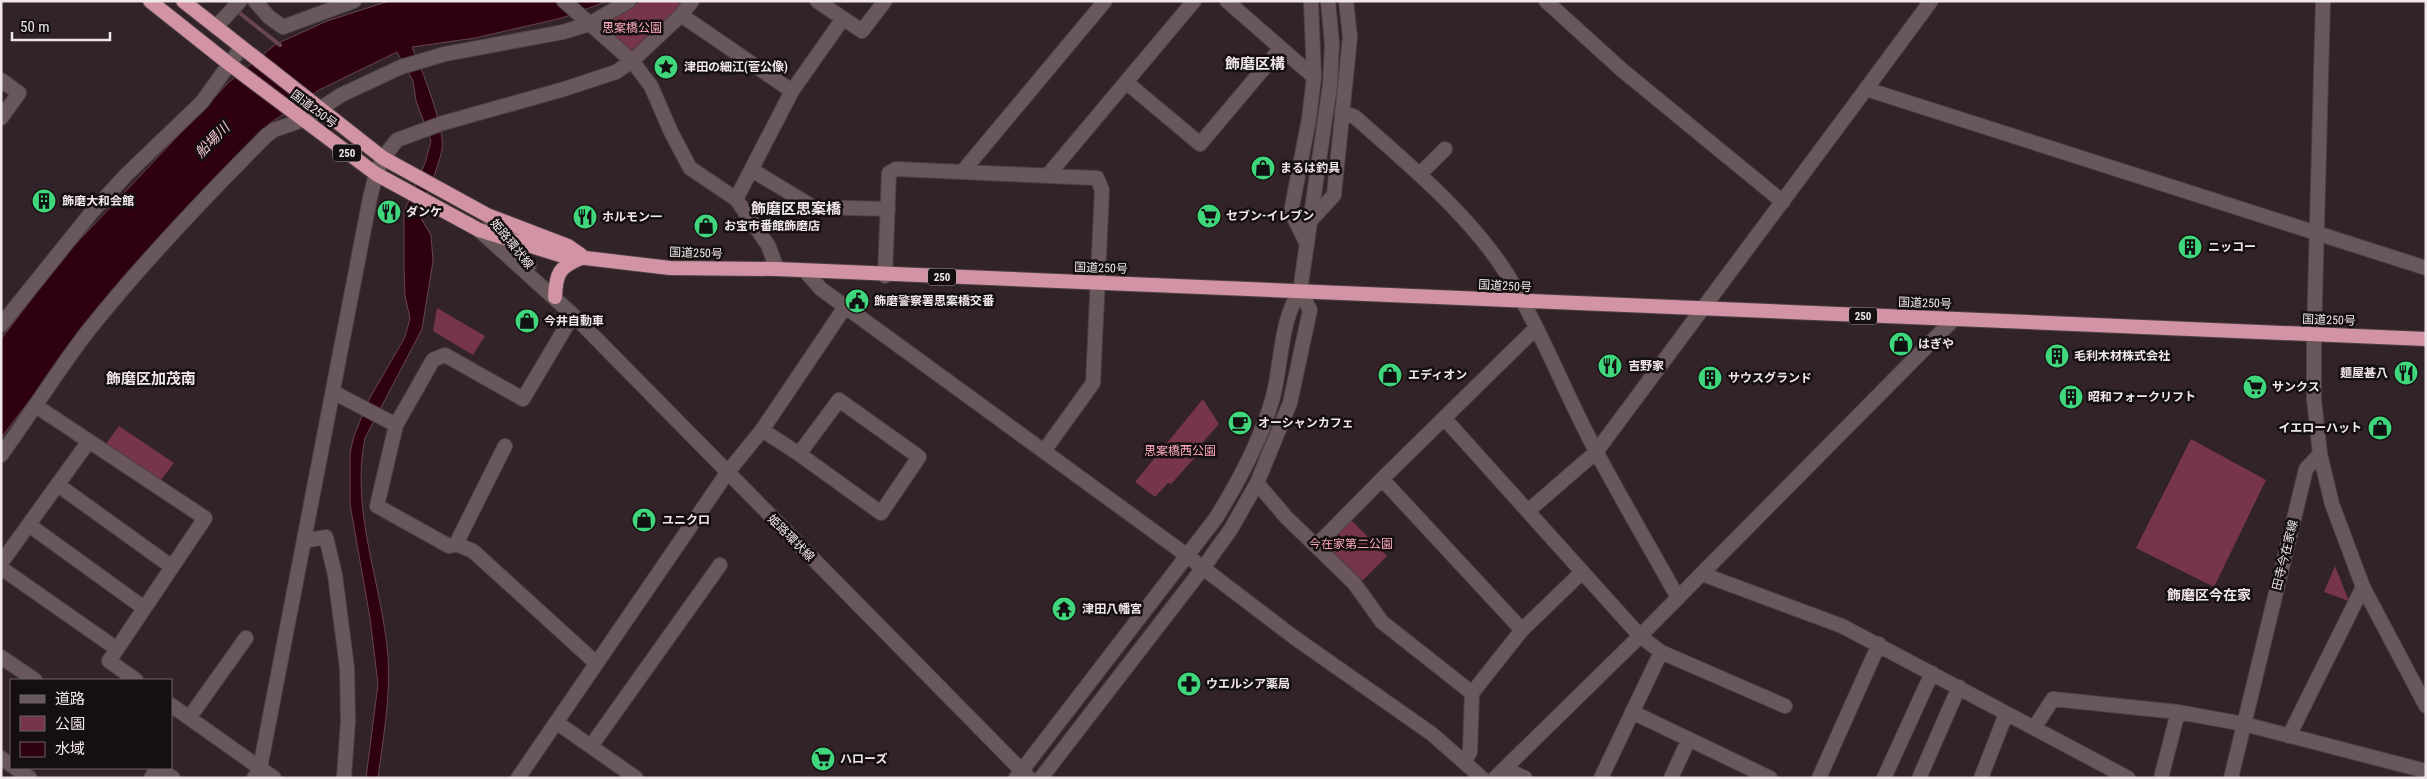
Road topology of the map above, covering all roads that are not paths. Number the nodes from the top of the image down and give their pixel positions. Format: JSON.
{"nodes":[{"id":1,"x":150,"y":1,"type":"edge"},
{"id":2,"x":184,"y":1,"type":"edge"},
{"id":3,"x":240,"y":1,"type":"edge"},
{"id":4,"x":254,"y":1,"type":"edge"},
{"id":5,"x":354,"y":1,"type":"edge"},
{"id":6,"x":564,"y":1,"type":"edge"},
{"id":7,"x":629,"y":1,"type":"edge"},
{"id":8,"x":692,"y":1,"type":"edge"},
{"id":9,"x":817,"y":1,"type":"edge"},
{"id":10,"x":885,"y":1,"type":"edge"},
{"id":11,"x":1105,"y":1,"type":"edge"},
{"id":12,"x":1194,"y":1,"type":"edge"},
{"id":13,"x":1227,"y":1,"type":"edge"},
{"id":14,"x":1311,"y":1,"type":"edge"},
{"id":15,"x":1346,"y":1,"type":"edge"},
{"id":16,"x":1546,"y":1,"type":"edge"},
{"id":17,"x":1931,"y":1,"type":"edge"},
{"id":18,"x":2323,"y":1,"type":"edge"},
{"id":19,"x":1329,"y":4,"type":"edge"},
{"id":20,"x":681,"y":15,"type":"junction"},
{"id":21,"x":842,"y":20,"type":"junction"},
{"id":22,"x":589,"y":24,"type":"junction"},
{"id":23,"x":216,"y":27,"type":"junction"},
{"id":24,"x":241,"y":48,"type":"junction"},
{"id":25,"x":1282,"y":48,"type":"junction"},
{"id":26,"x":632,"y":61,"type":"junction"},
{"id":27,"x":228,"y":63,"type":"junction"},
{"id":28,"x":1314,"y":77,"type":"junction"},
{"id":29,"x":1,"y":80,"type":"edge"},
{"id":30,"x":1126,"y":82,"type":"junction"},
{"id":31,"x":1866,"y":89,"type":"junction"},
{"id":32,"x":792,"y":91,"type":"junction"},
{"id":33,"x":320,"y":110,"type":"junction"},
{"id":34,"x":1342,"y":112,"type":"junction"},
{"id":35,"x":1,"y":118,"type":"edge"},
{"id":36,"x":303,"y":120,"type":"junction"},
{"id":37,"x":1445,"y":149,"type":"dead end"},
{"id":38,"x":383,"y":158,"type":"junction"},
{"id":39,"x":752,"y":170,"type":"junction"},
{"id":40,"x":963,"y":171,"type":"junction"},
{"id":41,"x":376,"y":174,"type":"junction"},
{"id":42,"x":1420,"y":174,"type":"junction"},
{"id":43,"x":1048,"y":175,"type":"junction"},
{"id":44,"x":736,"y":199,"type":"junction"},
{"id":45,"x":1783,"y":202,"type":"junction"},
{"id":46,"x":888,"y":209,"type":"junction"},
{"id":47,"x":488,"y":215,"type":"junction"},
{"id":48,"x":1310,"y":221,"type":"junction"},
{"id":49,"x":479,"y":230,"type":"junction"},
{"id":50,"x":2316,"y":234,"type":"junction"},
{"id":51,"x":507,"y":239,"type":"junction"},
{"id":52,"x":1307,"y":244,"type":"junction"},
{"id":53,"x":584,"y":256,"type":"junction"},
{"id":54,"x":2426,"y":268,"type":"edge"},
{"id":55,"x":777,"y":270,"type":"junction"},
{"id":56,"x":806,"y":272,"type":"junction"},
{"id":57,"x":885,"y":276,"type":"junction"},
{"id":58,"x":1098,"y":283,"type":"junction"},
{"id":59,"x":1300,"y":291,"type":"junction"},
{"id":60,"x":555,"y":297,"type":"junction"},
{"id":61,"x":1521,"y":302,"type":"junction"},
{"id":62,"x":845,"y":307,"type":"junction"},
{"id":63,"x":1704,"y":310,"type":"junction"},
{"id":64,"x":573,"y":315,"type":"junction"},
{"id":65,"x":1953,"y":320,"type":"junction"},
{"id":66,"x":1,"y":325,"type":"edge"},
{"id":67,"x":1536,"y":328,"type":"junction"},
{"id":68,"x":2314,"y":335,"type":"junction"},
{"id":69,"x":2426,"y":339,"type":"edge"},
{"id":70,"x":333,"y":392,"type":"junction"},
{"id":71,"x":36,"y":406,"type":"junction"},
{"id":72,"x":1444,"y":418,"type":"junction"},
{"id":73,"x":396,"y":425,"type":"junction"},
{"id":74,"x":762,"y":430,"type":"junction"},
{"id":75,"x":89,"y":441,"type":"junction"},
{"id":76,"x":505,"y":446,"type":"dead end"},
{"id":77,"x":1044,"y":451,"type":"junction"},
{"id":78,"x":1596,"y":452,"type":"junction"},
{"id":79,"x":799,"y":454,"type":"junction"},
{"id":80,"x":2320,"y":454,"type":"junction"},
{"id":81,"x":1,"y":455,"type":"edge"},
{"id":82,"x":727,"y":473,"type":"junction"},
{"id":83,"x":1382,"y":479,"type":"junction"},
{"id":84,"x":1257,"y":482,"type":"junction"},
{"id":85,"x":58,"y":485,"type":"junction"},
{"id":86,"x":1528,"y":511,"type":"junction"},
{"id":87,"x":29,"y":525,"type":"junction"},
{"id":88,"x":304,"y":541,"type":"junction"},
{"id":89,"x":456,"y":544,"type":"junction"},
{"id":90,"x":1317,"y":545,"type":"junction"},
{"id":91,"x":1188,"y":557,"type":"junction"},
{"id":92,"x":1,"y":563,"type":"edge"},
{"id":93,"x":720,"y":565,"type":"dead end"},
{"id":94,"x":172,"y":567,"type":"junction"},
{"id":95,"x":1,"y":568,"type":"edge"},
{"id":96,"x":1203,"y":568,"type":"junction"},
{"id":97,"x":1582,"y":572,"type":"junction"},
{"id":98,"x":1702,"y":574,"type":"junction"},
{"id":99,"x":2363,"y":587,"type":"junction"},
{"id":100,"x":1678,"y":598,"type":"junction"},
{"id":101,"x":144,"y":608,"type":"junction"},
{"id":102,"x":1522,"y":630,"type":"junction"},
{"id":103,"x":1640,"y":636,"type":"junction"},
{"id":104,"x":246,"y":638,"type":"dead end"},
{"id":105,"x":1879,"y":644,"type":"junction"},
{"id":106,"x":117,"y":649,"type":"junction"},
{"id":107,"x":1661,"y":652,"type":"junction"},
{"id":108,"x":1,"y":657,"type":"edge"},
{"id":109,"x":596,"y":663,"type":"junction"},
{"id":110,"x":1932,"y":673,"type":"junction"},
{"id":111,"x":33,"y":679,"type":"edge"},
{"id":112,"x":135,"y":679,"type":"edge"},
{"id":113,"x":1960,"y":687,"type":"junction"},
{"id":114,"x":1472,"y":693,"type":"junction"},
{"id":115,"x":172,"y":706,"type":"edge"},
{"id":116,"x":1785,"y":706,"type":"dead end"},
{"id":117,"x":2426,"y":706,"type":"edge"},
{"id":118,"x":1632,"y":712,"type":"junction"},
{"id":119,"x":2178,"y":712,"type":"junction"},
{"id":120,"x":2006,"y":714,"type":"junction"},
{"id":121,"x":190,"y":718,"type":"junction"},
{"id":122,"x":556,"y":722,"type":"junction"},
{"id":123,"x":2244,"y":724,"type":"junction"},
{"id":124,"x":2034,"y":728,"type":"junction"},
{"id":125,"x":2289,"y":736,"type":"junction"},
{"id":126,"x":1689,"y":739,"type":"junction"},
{"id":127,"x":591,"y":746,"type":"junction"},
{"id":128,"x":1464,"y":762,"type":"junction"},
{"id":129,"x":16,"y":769,"type":"edge"},
{"id":130,"x":160,"y":769,"type":"edge"},
{"id":131,"x":2426,"y":771,"type":"edge"},
{"id":132,"x":1746,"y":772,"type":"edge"},
{"id":133,"x":257,"y":773,"type":"edge"},
{"id":134,"x":1500,"y":773,"type":"edge"},
{"id":135,"x":1022,"y":775,"type":"edge"},
{"id":136,"x":1920,"y":776,"type":"dead end"},
{"id":137,"x":30,"y":778,"type":"edge"},
{"id":138,"x":173,"y":778,"type":"edge"},
{"id":139,"x":274,"y":778,"type":"edge"},
{"id":140,"x":344,"y":778,"type":"edge"},
{"id":141,"x":518,"y":778,"type":"edge"},
{"id":142,"x":636,"y":778,"type":"edge"},
{"id":143,"x":1040,"y":778,"type":"edge"},
{"id":144,"x":1482,"y":778,"type":"edge"},
{"id":145,"x":1525,"y":778,"type":"edge"},
{"id":146,"x":1601,"y":778,"type":"edge"},
{"id":147,"x":1671,"y":778,"type":"edge"},
{"id":148,"x":1770,"y":778,"type":"edge"},
{"id":149,"x":1819,"y":778,"type":"edge"},
{"id":150,"x":1884,"y":778,"type":"edge"},
{"id":151,"x":1981,"y":778,"type":"edge"},
{"id":152,"x":2128,"y":778,"type":"edge"},
{"id":153,"x":2161,"y":778,"type":"edge"},
{"id":154,"x":2231,"y":778,"type":"edge"}],
"edges":[{"from":1,"to":27,"type":"highway","name":"国道250号","number":"250"},
{"from":2,"to":23,"type":"highway","name":"国道250号","number":"250"},
{"from":3,"to":23,"type":"street"},
{"from":4,"to":5,"type":"street"},
{"from":6,"to":22,"type":"street"},
{"from":7,"to":22,"type":"street"},
{"from":8,"to":20,"type":"street"},
{"from":9,"to":21,"type":"street"},
{"from":10,"to":21,"type":"street"},
{"from":11,"to":40,"type":"street"},
{"from":12,"to":30,"type":"street"},
{"from":13,"to":25,"type":"street"},
{"from":14,"to":28,"type":"street"},
{"from":15,"to":34,"type":"street"},
{"from":16,"to":45,"type":"street"},
{"from":17,"to":31,"type":"street"},
{"from":18,"to":50,"type":"street"},
{"from":19,"to":48,"type":"street"},
{"from":20,"to":26,"type":"street"},
{"from":20,"to":32,"type":"street"},
{"from":21,"to":32,"type":"street"},
{"from":22,"to":26,"type":"street"},
{"from":22,"to":33,"type":"street"},
{"from":23,"to":24,"type":"highway","name":"国道250号","number":"250"},
{"from":24,"to":27,"type":"street"},
{"from":24,"to":33,"type":"highway","name":"国道250号","number":"250"},
{"from":25,"to":28,"type":"street"},
{"from":25,"to":30,"type":"street"},
{"from":26,"to":38,"type":"street"},
{"from":26,"to":44,"type":"street"},
{"from":27,"to":36,"type":"highway","name":"国道250号","number":"250"},
{"from":27,"to":66,"type":"street"},
{"from":28,"to":52,"type":"street"},
{"from":29,"to":35,"type":"street"},
{"from":30,"to":43,"type":"street"},
{"from":31,"to":45,"type":"street"},
{"from":31,"to":50,"type":"street"},
{"from":32,"to":39,"type":"street"},
{"from":33,"to":36,"type":"street"},
{"from":33,"to":38,"type":"highway","name":"国道250号","number":"250"},
{"from":34,"to":42,"type":"street"},
{"from":34,"to":48,"type":"street"},
{"from":36,"to":41,"type":"highway","name":"国道250号","number":"250"},
{"from":36,"to":71,"type":"street"},
{"from":37,"to":42,"type":"street"},
{"from":38,"to":41,"type":"street"},
{"from":38,"to":47,"type":"highway","name":"国道250号","number":"250"},
{"from":39,"to":44,"type":"street"},
{"from":39,"to":46,"type":"street"},
{"from":40,"to":43,"type":"street"},
{"from":40,"to":46,"type":"street"},
{"from":41,"to":49,"type":"highway","name":"国道250号","number":"250"},
{"from":41,"to":70,"type":"street"},
{"from":42,"to":61,"type":"street"},
{"from":43,"to":58,"type":"street"},
{"from":44,"to":55,"type":"street"},
{"from":45,"to":63,"type":"street"},
{"from":46,"to":57,"type":"street"},
{"from":47,"to":51,"type":"street","name":"姫路環状線"},
{"from":47,"to":53,"type":"highway","name":"国道250号","number":"250"},
{"from":48,"to":52,"type":"street"},
{"from":49,"to":51,"type":"highway","name":"国道250号","number":"250"},
{"from":49,"to":60,"type":"street","name":"姫路環状線"},
{"from":50,"to":54,"type":"street"},
{"from":50,"to":68,"type":"street"},
{"from":51,"to":53,"type":"highway","name":"国道250号","number":"250"},
{"from":51,"to":60,"type":"street","name":"姫路環状線"},
{"from":52,"to":59,"type":"street"},
{"from":53,"to":55,"type":"highway","name":"国道250号","number":"250"},
{"from":53,"to":60,"type":"highway"},
{"from":55,"to":56,"type":"highway","name":"国道250号","number":"250"},
{"from":56,"to":57,"type":"highway","name":"国道250号","number":"250"},
{"from":56,"to":62,"type":"street"},
{"from":57,"to":58,"type":"highway","name":"国道250号","number":"250"},
{"from":58,"to":59,"type":"highway","name":"国道250号","number":"250"},
{"from":58,"to":77,"type":"street"},
{"from":59,"to":61,"type":"highway","name":"国道250号","number":"250"},
{"from":59,"to":84,"type":"street"},
{"from":59,"to":91,"type":"street"},
{"from":60,"to":64,"type":"street","name":"姫路環状線"},
{"from":61,"to":63,"type":"highway","name":"国道250号","number":"250"},
{"from":61,"to":67,"type":"street"},
{"from":62,"to":74,"type":"street"},
{"from":62,"to":77,"type":"street"},
{"from":63,"to":65,"type":"highway","name":"国道250号","number":"250"},
{"from":63,"to":78,"type":"street"},
{"from":64,"to":73,"type":"street"},
{"from":64,"to":82,"type":"street","name":"姫路環状線"},
{"from":65,"to":68,"type":"highway","name":"国道250号","number":"250"},
{"from":65,"to":98,"type":"street"},
{"from":67,"to":72,"type":"street"},
{"from":67,"to":78,"type":"street"},
{"from":68,"to":69,"type":"highway","name":"国道250号","number":"250"},
{"from":68,"to":80,"type":"street"},
{"from":70,"to":73,"type":"street"},
{"from":70,"to":88,"type":"street"},
{"from":71,"to":75,"type":"street"},
{"from":71,"to":81,"type":"street"},
{"from":72,"to":83,"type":"street"},
{"from":72,"to":86,"type":"street"},
{"from":73,"to":89,"type":"street"},
{"from":74,"to":79,"type":"street"},
{"from":74,"to":82,"type":"street"},
{"from":75,"to":85,"type":"street"},
{"from":75,"to":94,"type":"street"},
{"from":76,"to":89,"type":"street"},
{"from":77,"to":91,"type":"street"},
{"from":78,"to":86,"type":"street"},
{"from":78,"to":100,"type":"street"},
{"from":79,"to":79,"type":"street"},
{"from":80,"to":99,"type":"street"},
{"from":80,"to":123,"type":"street","name":"田寺今在家線"},
{"from":82,"to":109,"type":"street"},
{"from":82,"to":135,"type":"street","name":"姫路環状線"},
{"from":83,"to":90,"type":"street"},
{"from":83,"to":102,"type":"street"},
{"from":84,"to":90,"type":"street"},
{"from":84,"to":96,"type":"street"},
{"from":85,"to":87,"type":"street"},
{"from":85,"to":94,"type":"street"},
{"from":86,"to":97,"type":"street"},
{"from":87,"to":92,"type":"street"},
{"from":87,"to":101,"type":"street"},
{"from":88,"to":133,"type":"street"},
{"from":88,"to":140,"type":"street"},
{"from":89,"to":109,"type":"street"},
{"from":90,"to":114,"type":"street"},
{"from":91,"to":96,"type":"street"},
{"from":91,"to":135,"type":"street"},
{"from":93,"to":127,"type":"street"},
{"from":94,"to":101,"type":"street"},
{"from":95,"to":106,"type":"street"},
{"from":96,"to":128,"type":"street"},
{"from":96,"to":143,"type":"street"},
{"from":97,"to":102,"type":"street"},
{"from":97,"to":103,"type":"street"},
{"from":98,"to":100,"type":"street"},
{"from":98,"to":105,"type":"street"},
{"from":99,"to":117,"type":"street"},
{"from":99,"to":125,"type":"street"},
{"from":100,"to":103,"type":"street"},
{"from":101,"to":106,"type":"street"},
{"from":102,"to":114,"type":"street"},
{"from":103,"to":107,"type":"street"},
{"from":103,"to":134,"type":"street"},
{"from":104,"to":121,"type":"street"},
{"from":105,"to":110,"type":"street"},
{"from":105,"to":149,"type":"street"},
{"from":106,"to":112,"type":"street"},
{"from":107,"to":116,"type":"street"},
{"from":107,"to":118,"type":"street"},
{"from":108,"to":111,"type":"street"},
{"from":109,"to":122,"type":"street"},
{"from":110,"to":113,"type":"street"},
{"from":110,"to":150,"type":"street"},
{"from":113,"to":120,"type":"street"},
{"from":113,"to":136,"type":"street"},
{"from":114,"to":128,"type":"street"},
{"from":115,"to":121,"type":"street"},
{"from":118,"to":126,"type":"street"},
{"from":118,"to":146,"type":"street"},
{"from":119,"to":123,"type":"street"},
{"from":119,"to":124,"type":"street"},
{"from":119,"to":153,"type":"street"},
{"from":120,"to":124,"type":"street"},
{"from":120,"to":151,"type":"street"},
{"from":121,"to":133,"type":"street"},
{"from":122,"to":127,"type":"street"},
{"from":122,"to":141,"type":"street"},
{"from":123,"to":125,"type":"street"},
{"from":123,"to":154,"type":"street","name":"田寺今在家線"},
{"from":124,"to":152,"type":"street"},
{"from":125,"to":131,"type":"street"},
{"from":126,"to":132,"type":"street"},
{"from":126,"to":147,"type":"street"},
{"from":127,"to":142,"type":"street"},
{"from":128,"to":144,"type":"street"},
{"from":129,"to":137,"type":"street"},
{"from":130,"to":138,"type":"street"},
{"from":132,"to":148,"type":"street"},
{"from":133,"to":139,"type":"street"},
{"from":134,"to":145,"type":"street"}]}
